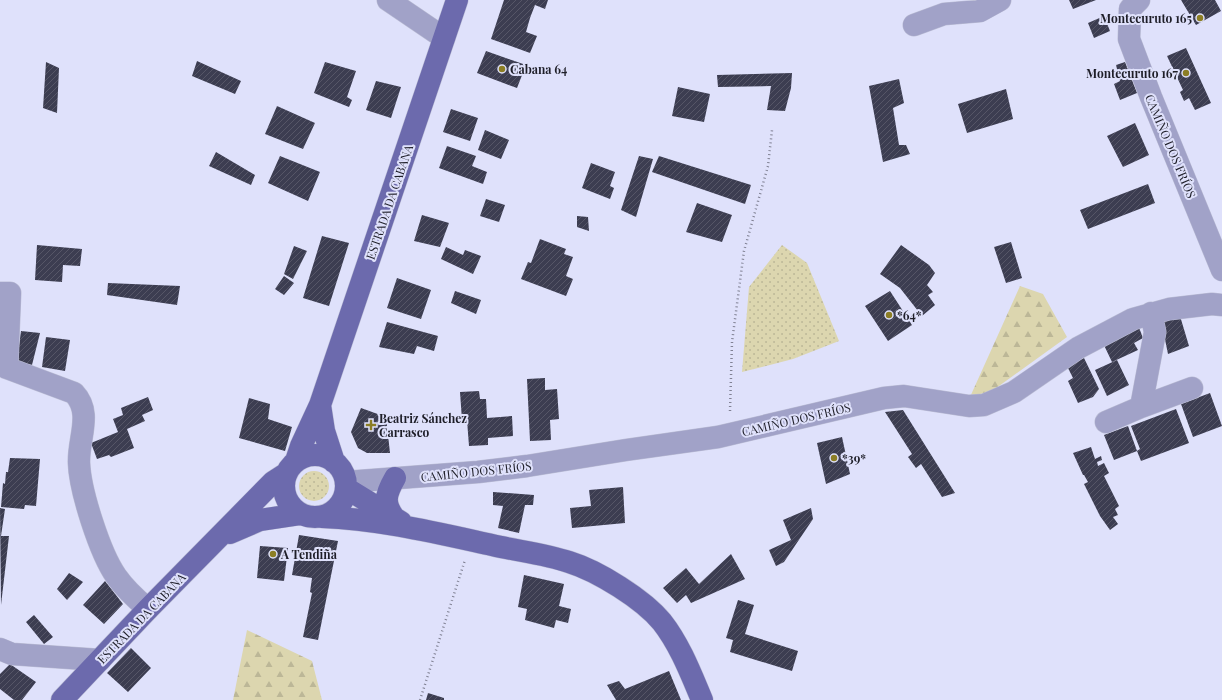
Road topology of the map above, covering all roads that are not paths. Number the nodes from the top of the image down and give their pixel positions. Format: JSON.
{"nodes":[{"id":1,"x":388,"y":0,"type":"edge"},
{"id":2,"x":457,"y":0,"type":"edge"},
{"id":3,"x":1000,"y":0,"type":"edge"},
{"id":4,"x":1129,"y":3,"type":"edge"},
{"id":5,"x":914,"y":25,"type":"dead end"},
{"id":6,"x":444,"y":38,"type":"junction"},
{"id":7,"x":1222,"y":270,"type":"edge"},
{"id":8,"x":5,"y":293,"type":"edge"},
{"id":9,"x":1222,"y":305,"type":"edge"},
{"id":10,"x":1151,"y":313,"type":"junction"},
{"id":11,"x":1192,"y":388,"type":"dead end"},
{"id":12,"x":320,"y":405,"type":"junction"},
{"id":13,"x":1141,"y":407,"type":"junction"},
{"id":14,"x":1106,"y":422,"type":"dead end"},
{"id":15,"x":334,"y":462,"type":"junction"},
{"id":16,"x":292,"y":467,"type":"junction"},
{"id":17,"x":395,"y":478,"type":"junction"},
{"id":18,"x":346,"y":485,"type":"junction"},
{"id":19,"x":300,"y":514,"type":"junction"},
{"id":20,"x":322,"y":517,"type":"junction"},
{"id":21,"x":396,"y":520,"type":"junction"},
{"id":22,"x":416,"y":530,"type":"junction"},
{"id":23,"x":222,"y":536,"type":"junction"},
{"id":24,"x":148,"y":609,"type":"junction"},
{"id":25,"x":0,"y":649,"type":"edge"},
{"id":26,"x":100,"y":660,"type":"junction"},
{"id":27,"x":62,"y":700,"type":"edge"},
{"id":28,"x":702,"y":700,"type":"edge"}],
"edges":[{"from":1,"to":6,"type":"street"},
{"from":2,"to":6,"type":"main road","name":"ESTRADA DA CABANA"},
{"from":3,"to":5,"type":"street"},
{"from":4,"to":7,"type":"street","name":"CAMIÑO DOS FRÍOS"},
{"from":6,"to":12,"type":"main road","name":"ESTRADA DA CABANA"},
{"from":8,"to":24,"type":"street"},
{"from":9,"to":10,"type":"street","name":"CAMIÑO DOS FRÍOS"},
{"from":10,"to":13,"type":"street"},
{"from":10,"to":17,"type":"street","name":"CAMIÑO DOS FRÍOS"},
{"from":11,"to":13,"type":"street"},
{"from":12,"to":15,"type":"main road","name":"ESTRADA DA CABANA"},
{"from":12,"to":16,"type":"main road","name":"ESTRADA DA CABANA"},
{"from":13,"to":14,"type":"street"},
{"from":15,"to":16,"type":"main road"},
{"from":15,"to":18,"type":"main road"},
{"from":16,"to":19,"type":"main road"},
{"from":16,"to":23,"type":"main road","name":"ESTRADA DA CABANA"},
{"from":17,"to":18,"type":"street","name":"CAMIÑO DOS FRÍOS"},
{"from":17,"to":21,"type":"main road"},
{"from":18,"to":20,"type":"main road"},
{"from":18,"to":21,"type":"main road"},
{"from":19,"to":20,"type":"main road"},
{"from":19,"to":23,"type":"main road","name":"ESTRADA DA CABANA"},
{"from":20,"to":22,"type":"main road"},
{"from":21,"to":22,"type":"main road"},
{"from":22,"to":28,"type":"main road"},
{"from":23,"to":24,"type":"main road","name":"ESTRADA DA CABANA"},
{"from":24,"to":26,"type":"main road","name":"ESTRADA DA CABANA"},
{"from":25,"to":26,"type":"street"},
{"from":26,"to":27,"type":"main road","name":"ESTRADA DA CABANA"}]}
